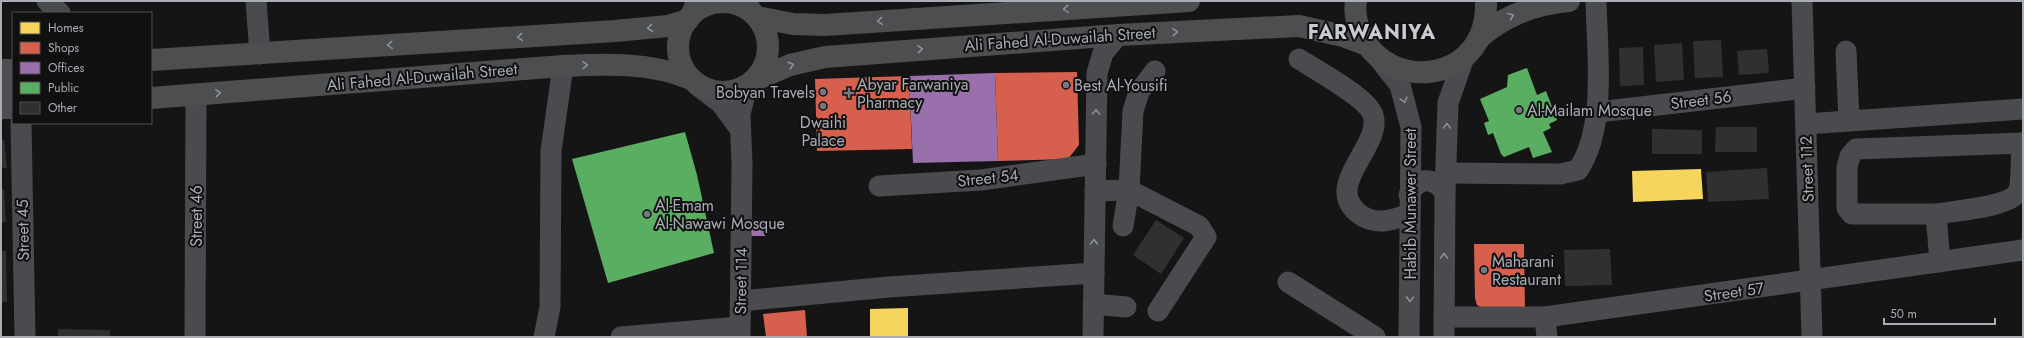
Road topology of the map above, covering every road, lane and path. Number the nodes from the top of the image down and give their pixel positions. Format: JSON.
{"nodes":[{"id":1,"x":47,"y":1,"type":"edge"},
{"id":2,"x":256,"y":1,"type":"edge"},
{"id":3,"x":1189,"y":1,"type":"edge"},
{"id":4,"x":1356,"y":1,"type":"edge"},
{"id":5,"x":1486,"y":1,"type":"edge"},
{"id":6,"x":1569,"y":1,"type":"edge"},
{"id":7,"x":1596,"y":1,"type":"edge"},
{"id":8,"x":1802,"y":1,"type":"edge"},
{"id":9,"x":752,"y":10,"type":"edge"},
{"id":10,"x":59,"y":12,"type":"edge"},
{"id":11,"x":692,"y":12,"type":"edge"},
{"id":12,"x":1118,"y":34,"type":"junction"},
{"id":13,"x":1479,"y":38,"type":"junction"},
{"id":14,"x":1372,"y":51,"type":"junction"},
{"id":15,"x":1846,"y":51,"type":"dead end"},
{"id":16,"x":260,"y":54,"type":"junction"},
{"id":17,"x":1464,"y":57,"type":"junction"},
{"id":18,"x":1299,"y":59,"type":"dead end"},
{"id":19,"x":1,"y":62,"type":"edge"},
{"id":20,"x":12,"y":62,"type":"edge"},
{"id":21,"x":157,"y":63,"type":"edge"},
{"id":22,"x":563,"y":66,"type":"junction"},
{"id":23,"x":1,"y":70,"type":"edge"},
{"id":24,"x":12,"y":70,"type":"edge"},
{"id":25,"x":1155,"y":71,"type":"dead end"},
{"id":26,"x":694,"y":82,"type":"junction"},
{"id":27,"x":753,"y":82,"type":"junction"},
{"id":28,"x":1805,"y":88,"type":"junction"},
{"id":29,"x":1,"y":90,"type":"edge"},
{"id":30,"x":12,"y":90,"type":"edge"},
{"id":31,"x":196,"y":95,"type":"junction"},
{"id":32,"x":152,"y":98,"type":"edge"},
{"id":33,"x":1,"y":108,"type":"edge"},
{"id":34,"x":12,"y":108,"type":"edge"},
{"id":35,"x":2023,"y":109,"type":"edge"},
{"id":36,"x":1598,"y":112,"type":"junction"},
{"id":37,"x":1849,"y":121,"type":"junction"},
{"id":38,"x":21,"y":124,"type":"edge"},
{"id":39,"x":1806,"y":124,"type":"junction"},
{"id":40,"x":740,"y":129,"type":"junction"},
{"id":41,"x":2022,"y":143,"type":"edge"},
{"id":42,"x":1096,"y":164,"type":"junction"},
{"id":43,"x":1445,"y":182,"type":"junction"},
{"id":44,"x":879,"y":186,"type":"dead end"},
{"id":45,"x":1129,"y":190,"type":"junction"},
{"id":46,"x":1095,"y":191,"type":"junction"},
{"id":47,"x":1409,"y":205,"type":"junction"},
{"id":48,"x":1936,"y":214,"type":"junction"},
{"id":49,"x":1123,"y":226,"type":"dead end"},
{"id":50,"x":2023,"y":250,"type":"edge"},
{"id":51,"x":1940,"y":262,"type":"junction"},
{"id":52,"x":1094,"y":273,"type":"junction"},
{"id":53,"x":1288,"y":282,"type":"dead end"},
{"id":54,"x":1810,"y":282,"type":"junction"},
{"id":55,"x":741,"y":301,"type":"junction"},
{"id":56,"x":1094,"y":304,"type":"junction"},
{"id":57,"x":1126,"y":307,"type":"dead end"},
{"id":58,"x":1158,"y":311,"type":"dead end"},
{"id":59,"x":1444,"y":327,"type":"edge"},
{"id":60,"x":1546,"y":327,"type":"edge"},
{"id":61,"x":740,"y":332,"type":"edge"},
{"id":62,"x":24,"y":337,"type":"edge"},
{"id":63,"x":195,"y":337,"type":"edge"},
{"id":64,"x":544,"y":337,"type":"edge"},
{"id":65,"x":621,"y":337,"type":"edge"},
{"id":66,"x":1093,"y":337,"type":"edge"},
{"id":67,"x":1375,"y":337,"type":"edge"},
{"id":68,"x":1409,"y":337,"type":"edge"},
{"id":69,"x":1812,"y":337,"type":"edge"}],
"edges":[{"from":1,"to":10,"type":"street"},
{"from":2,"to":16,"type":"street"},
{"from":3,"to":9,"type":"main road","name":"Ali Fahed Al-Duwailah Street","one_way":true},
{"from":4,"to":14,"type":"main road"},
{"from":5,"to":13,"type":"main road"},
{"from":13,"to":6,"type":"main road","one_way":true},
{"from":7,"to":36,"type":"street"},
{"from":8,"to":28,"type":"street","name":"Street 112"},
{"from":9,"to":11,"type":"main road"},
{"from":9,"to":27,"type":"main road"},
{"from":11,"to":16,"type":"main road","name":"Ali Fahed Al-Duwailah Street","one_way":true},
{"from":11,"to":26,"type":"main road"},
{"from":12,"to":14,"type":"main road","name":"Ali Fahed Al-Duwailah Street","one_way":true},
{"from":27,"to":12,"type":"main road","name":"Ali Fahed Al-Duwailah Street","one_way":true},
{"from":42,"to":12,"type":"street","one_way":true},
{"from":13,"to":17,"type":"main road","name":"Ali Fahed Al-Duwailah Street"},
{"from":14,"to":17,"type":"main road","name":"Ali Fahed Al-Duwailah Street"},
{"from":14,"to":47,"type":"street","name":"Habib Munawer Street","one_way":true},
{"from":15,"to":37,"type":"street"},
{"from":16,"to":21,"type":"main road","name":"Ali Fahed Al-Duwailah Street"},
{"from":43,"to":17,"type":"street","one_way":true},
{"from":18,"to":47,"type":"street"},
{"from":19,"to":20,"type":"main road"},
{"from":22,"to":26,"type":"main road","name":"Ali Fahed Al-Duwailah Street","one_way":true},
{"from":31,"to":22,"type":"main road","name":"Ali Fahed Al-Duwailah Street","one_way":true},
{"from":22,"to":64,"type":"street"},
{"from":23,"to":24,"type":"main road"},
{"from":25,"to":45,"type":"street"},
{"from":26,"to":27,"type":"main road"},
{"from":26,"to":40,"type":"street"},
{"from":27,"to":40,"type":"street","name":"Street 114"},
{"from":28,"to":36,"type":"street","name":"Street 56"},
{"from":28,"to":39,"type":"street","name":"Street 112"},
{"from":29,"to":30,"type":"main road"},
{"from":31,"to":32,"type":"main road","name":"Ali Fahed Al-Duwailah Street"},
{"from":31,"to":63,"type":"street","name":"Street 46"},
{"from":33,"to":34,"type":"main road"},
{"from":35,"to":37,"type":"street"},
{"from":36,"to":43,"type":"street"},
{"from":37,"to":39,"type":"street"},
{"from":38,"to":62,"type":"street","name":"Street 45"},
{"from":39,"to":54,"type":"street","name":"Street 112"},
{"from":40,"to":55,"type":"street","name":"Street 114"},
{"from":41,"to":48,"type":"street"},
{"from":41,"to":48,"type":"street"},
{"from":42,"to":44,"type":"street","name":"Street 54"},
{"from":42,"to":46,"type":"street"},
{"from":43,"to":47,"type":"street"},
{"from":59,"to":43,"type":"street","one_way":true},
{"from":45,"to":46,"type":"street"},
{"from":45,"to":49,"type":"street"},
{"from":45,"to":58,"type":"street"},
{"from":52,"to":46,"type":"street","one_way":true},
{"from":47,"to":68,"type":"street","name":"Habib Munawer Street","one_way":true},
{"from":48,"to":51,"type":"street"},
{"from":50,"to":51,"type":"street","name":"Street 57"},
{"from":51,"to":54,"type":"street","name":"Street 57"},
{"from":52,"to":55,"type":"street"},
{"from":52,"to":56,"type":"street"},
{"from":53,"to":67,"type":"street"},
{"from":54,"to":60,"type":"street","name":"Street 57"},
{"from":54,"to":69,"type":"street","name":"Street 112"},
{"from":55,"to":61,"type":"street","name":"Street 114"},
{"from":56,"to":57,"type":"street"},
{"from":56,"to":66,"type":"street"},
{"from":59,"to":60,"type":"street","name":"Street 57"},
{"from":61,"to":65,"type":"street"}]}
